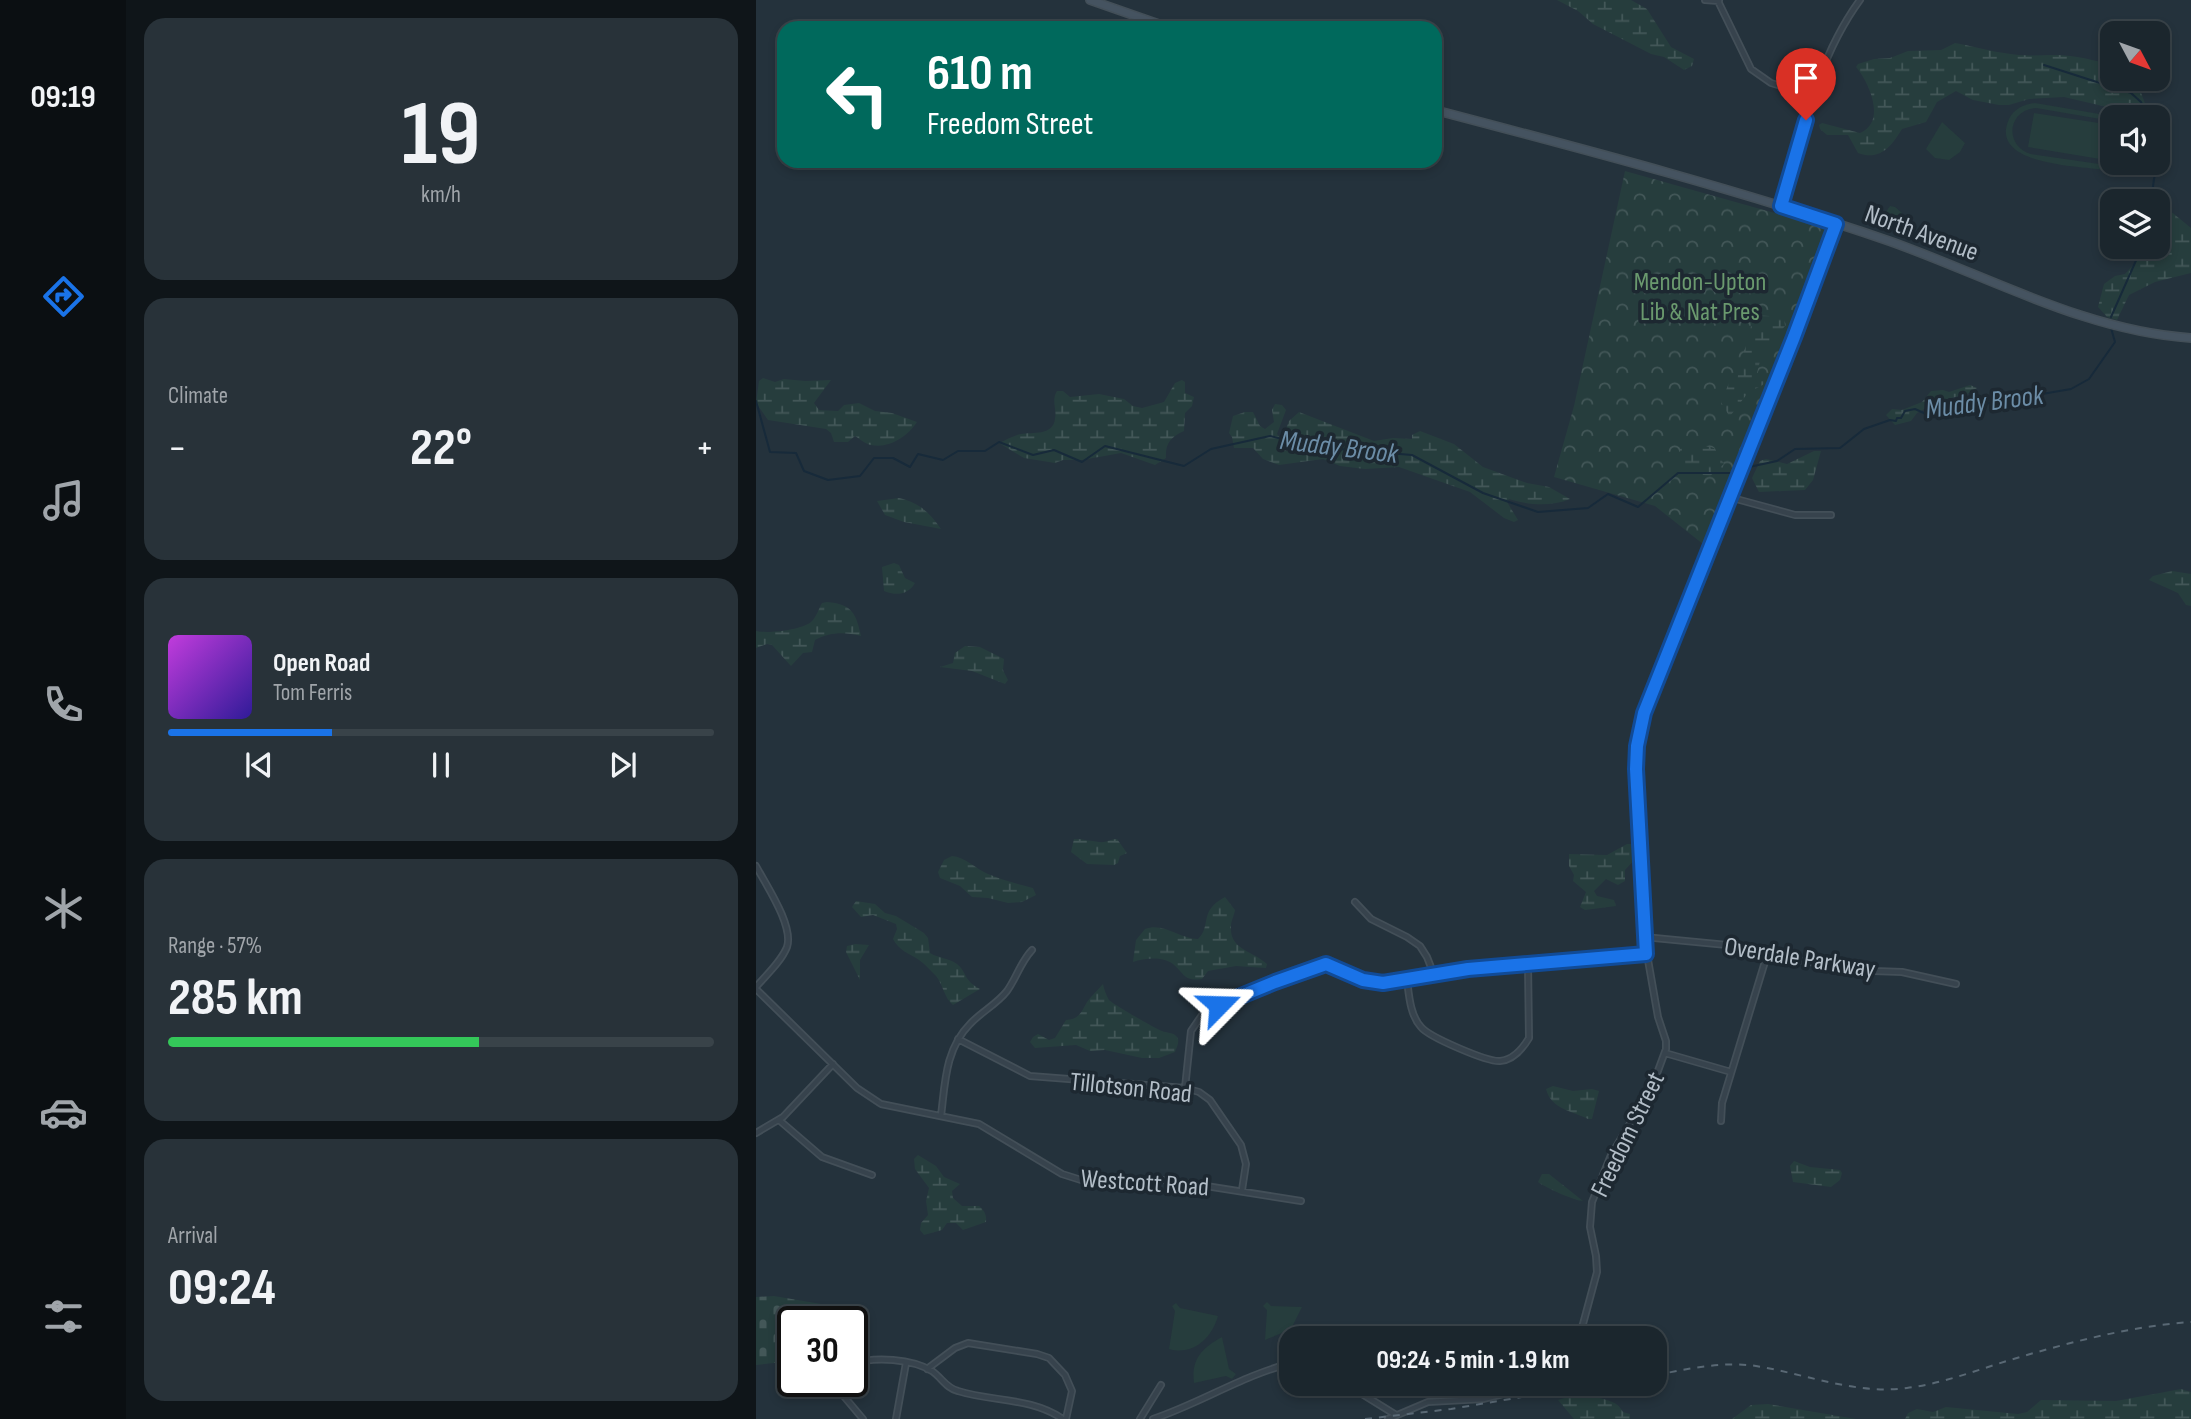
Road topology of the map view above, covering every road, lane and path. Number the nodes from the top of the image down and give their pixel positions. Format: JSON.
{"nodes":[{"id":1,"x":1090,"y":0,"type":"edge"},
{"id":2,"x":1705,"y":0,"type":"edge"},
{"id":3,"x":1719,"y":0,"type":"edge"},
{"id":4,"x":1860,"y":0,"type":"edge"},
{"id":5,"x":1150,"y":21,"type":"edge"},
{"id":6,"x":1813,"y":95,"type":"junction"},
{"id":7,"x":1442,"y":112,"type":"edge"},
{"id":8,"x":1781,"y":206,"type":"junction"},
{"id":9,"x":1836,"y":224,"type":"junction"},
{"id":10,"x":2191,"y":338,"type":"edge"},
{"id":11,"x":1729,"y":497,"type":"junction"},
{"id":12,"x":1831,"y":515,"type":"dead end"},
{"id":13,"x":756,"y":866,"type":"edge"},
{"id":14,"x":1355,"y":902,"type":"dead end"},
{"id":15,"x":1644,"y":937,"type":"junction"},
{"id":16,"x":1032,"y":950,"type":"dead end"},
{"id":17,"x":1646,"y":954,"type":"junction"},
{"id":18,"x":1767,"y":955,"type":"junction"},
{"id":19,"x":1528,"y":964,"type":"junction"},
{"id":20,"x":1434,"y":975,"type":"junction"},
{"id":21,"x":1407,"y":980,"type":"junction"},
{"id":22,"x":1956,"y":984,"type":"dead end"},
{"id":23,"x":756,"y":988,"type":"edge"},
{"id":24,"x":958,"y":1039,"type":"junction"},
{"id":25,"x":1665,"y":1053,"type":"junction"},
{"id":26,"x":833,"y":1064,"type":"junction"},
{"id":27,"x":1731,"y":1072,"type":"junction"},
{"id":28,"x":1185,"y":1088,"type":"junction"},
{"id":29,"x":941,"y":1116,"type":"junction"},
{"id":30,"x":779,"y":1120,"type":"junction"},
{"id":31,"x":1721,"y":1121,"type":"dead end"},
{"id":32,"x":756,"y":1133,"type":"edge"},
{"id":33,"x":872,"y":1175,"type":"dead end"},
{"id":34,"x":1242,"y":1190,"type":"junction"},
{"id":35,"x":1301,"y":1201,"type":"dead end"},
{"id":36,"x":1582,"y":1326,"type":"edge"},
{"id":37,"x":868,"y":1360,"type":"edge"},
{"id":38,"x":906,"y":1363,"type":"junction"},
{"id":39,"x":1279,"y":1366,"type":"edge"},
{"id":40,"x":927,"y":1369,"type":"junction"},
{"id":41,"x":1161,"y":1385,"type":"dead end"},
{"id":42,"x":1365,"y":1396,"type":"edge"},
{"id":43,"x":1496,"y":1396,"type":"edge"},
{"id":44,"x":844,"y":1397,"type":"edge"},
{"id":45,"x":1396,"y":1415,"type":"junction"},
{"id":46,"x":863,"y":1419,"type":"edge"},
{"id":47,"x":896,"y":1419,"type":"edge"},
{"id":48,"x":1064,"y":1419,"type":"edge"},
{"id":49,"x":1140,"y":1419,"type":"edge"},
{"id":50,"x":1153,"y":1419,"type":"edge"},
{"id":51,"x":1388,"y":1419,"type":"edge"}],
"edges":[{"from":1,"to":5,"type":"main road"},
{"from":2,"to":3,"type":"street"},
{"from":3,"to":6,"type":"street"},
{"from":4,"to":6,"type":"street"},
{"from":6,"to":8,"type":"street"},
{"from":7,"to":8,"type":"main road","name":"North Avenue"},
{"from":8,"to":9,"type":"main road","name":"North Avenue"},
{"from":9,"to":10,"type":"main road","name":"North Avenue"},
{"from":9,"to":11,"type":"street","name":"Freedom Street"},
{"from":11,"to":12,"type":"street"},
{"from":11,"to":15,"type":"street","name":"Freedom Street"},
{"from":13,"to":23,"type":"street"},
{"from":14,"to":20,"type":"street"},
{"from":15,"to":17,"type":"street","name":"Freedom Street"},
{"from":15,"to":18,"type":"street","name":"Overdale Parkway"},
{"from":16,"to":24,"type":"street"},
{"from":17,"to":19,"type":"street"},
{"from":17,"to":25,"type":"street","name":"Freedom Street"},
{"from":18,"to":22,"type":"street","name":"Overdale Parkway"},
{"from":18,"to":27,"type":"street"},
{"from":19,"to":20,"type":"street"},
{"from":19,"to":21,"type":"street"},
{"from":20,"to":21,"type":"street"},
{"from":21,"to":28,"type":"street"},
{"from":23,"to":26,"type":"street","name":"Westcott Road"},
{"from":24,"to":28,"type":"street","name":"Tillotson Road"},
{"from":24,"to":29,"type":"street"},
{"from":25,"to":27,"type":"street"},
{"from":25,"to":36,"type":"street","name":"Freedom Street"},
{"from":26,"to":29,"type":"street","name":"Westcott Road"},
{"from":26,"to":30,"type":"street"},
{"from":27,"to":31,"type":"street"},
{"from":28,"to":34,"type":"street","name":"Tillotson Road"},
{"from":29,"to":34,"type":"street","name":"Westcott Road"},
{"from":30,"to":32,"type":"street"},
{"from":30,"to":33,"type":"street"},
{"from":34,"to":35,"type":"street","name":"Westcott Road"},
{"from":37,"to":38,"type":"street"},
{"from":38,"to":40,"type":"street"},
{"from":38,"to":47,"type":"street"},
{"from":39,"to":50,"type":"street"},
{"from":40,"to":48,"type":"street"},
{"from":40,"to":48,"type":"street"},
{"from":41,"to":49,"type":"street"},
{"from":42,"to":45,"type":"street"},
{"from":43,"to":45,"type":"street"},
{"from":44,"to":46,"type":"street"},
{"from":45,"to":51,"type":"street"}]}
